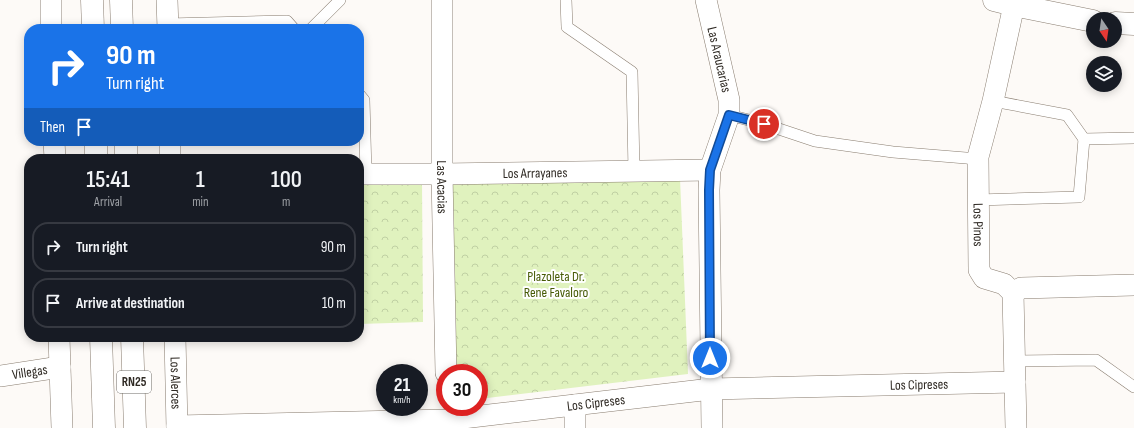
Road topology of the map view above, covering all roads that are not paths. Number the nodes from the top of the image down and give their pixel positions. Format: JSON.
{"nodes":[{"id":1,"x":51,"y":0,"type":"edge"},
{"id":2,"x":92,"y":0,"type":"edge"},
{"id":3,"x":121,"y":0,"type":"edge"},
{"id":4,"x":167,"y":0,"type":"edge"},
{"id":5,"x":340,"y":0,"type":"edge"},
{"id":6,"x":442,"y":0,"type":"edge"},
{"id":7,"x":566,"y":0,"type":"edge"},
{"id":8,"x":706,"y":0,"type":"edge"},
{"id":9,"x":1004,"y":3,"type":"edge"},
{"id":10,"x":1086,"y":20,"type":"edge"},
{"id":11,"x":1122,"y":23,"type":"edge"},
{"id":12,"x":52,"y":24,"type":"edge"},
{"id":13,"x":92,"y":24,"type":"edge"},
{"id":14,"x":122,"y":24,"type":"edge"},
{"id":15,"x":168,"y":24,"type":"edge"},
{"id":16,"x":228,"y":24,"type":"edge"},
{"id":17,"x":290,"y":24,"type":"edge"},
{"id":18,"x":316,"y":24,"type":"edge"},
{"id":19,"x":1134,"y":24,"type":"edge"},
{"id":20,"x":992,"y":101,"type":"junction"},
{"id":21,"x":729,"y":115,"type":"junction"},
{"id":22,"x":1134,"y":138,"type":"edge"},
{"id":23,"x":1084,"y":139,"type":"junction"},
{"id":24,"x":978,"y":159,"type":"junction"},
{"id":25,"x":710,"y":170,"type":"junction"},
{"id":26,"x":634,"y":171,"type":"junction"},
{"id":27,"x":364,"y":174,"type":"edge"},
{"id":28,"x":442,"y":174,"type":"junction"},
{"id":29,"x":978,"y":200,"type":"junction"},
{"id":30,"x":1134,"y":285,"type":"edge"},
{"id":31,"x":1013,"y":293,"type":"junction"},
{"id":32,"x":59,"y":342,"type":"edge"},
{"id":33,"x":101,"y":342,"type":"edge"},
{"id":34,"x":132,"y":342,"type":"edge"},
{"id":35,"x":175,"y":342,"type":"edge"},
{"id":36,"x":1014,"y":361,"type":"junction"},
{"id":37,"x":446,"y":364,"type":"edge"},
{"id":38,"x":60,"y":366,"type":"junction"},
{"id":39,"x":0,"y":376,"type":"edge"},
{"id":40,"x":1015,"y":382,"type":"junction"},
{"id":41,"x":1134,"y":387,"type":"edge"},
{"id":42,"x":711,"y":389,"type":"junction"},
{"id":43,"x":575,"y":405,"type":"junction"},
{"id":44,"x":446,"y":418,"type":"edge"},
{"id":45,"x":177,"y":427,"type":"edge"},
{"id":46,"x":62,"y":428,"type":"edge"},
{"id":47,"x":104,"y":428,"type":"edge"},
{"id":48,"x":135,"y":428,"type":"edge"},
{"id":49,"x":575,"y":428,"type":"edge"},
{"id":50,"x":712,"y":428,"type":"edge"},
{"id":51,"x":1016,"y":428,"type":"edge"}],
"edges":[{"from":1,"to":12,"type":"street"},
{"from":2,"to":13,"type":"main road"},
{"from":3,"to":14,"type":"main road"},
{"from":4,"to":15,"type":"street"},
{"from":5,"to":18,"type":"lane"},
{"from":6,"to":28,"type":"street","name":"Las Acacias"},
{"from":7,"to":26,"type":"lane"},
{"from":8,"to":21,"type":"street","name":"Las Araucarias"},
{"from":9,"to":10,"type":"main road"},
{"from":9,"to":20,"type":"street","name":"Los Pinos"},
{"from":11,"to":19,"type":"main road"},
{"from":16,"to":17,"type":"lane"},
{"from":20,"to":23,"type":"lane"},
{"from":20,"to":24,"type":"street","name":"Los Pinos"},
{"from":21,"to":24,"type":"lane"},
{"from":21,"to":25,"type":"street","name":"Las Araucarias"},
{"from":22,"to":23,"type":"lane"},
{"from":23,"to":29,"type":"lane"},
{"from":24,"to":29,"type":"street","name":"Los Pinos"},
{"from":25,"to":26,"type":"street","name":"Los Arrayanes"},
{"from":25,"to":42,"type":"street","name":"Las Araucarias"},
{"from":26,"to":28,"type":"street","name":"Los Arrayanes"},
{"from":27,"to":28,"type":"street","name":"Los Arrayanes"},
{"from":28,"to":37,"type":"street","name":"Las Acacias"},
{"from":29,"to":31,"type":"street","name":"Los Pinos"},
{"from":30,"to":31,"type":"street"},
{"from":31,"to":36,"type":"street"},
{"from":32,"to":38,"type":"street"},
{"from":33,"to":47,"type":"main road","number":"RN25"},
{"from":34,"to":48,"type":"main road","number":"RN25"},
{"from":35,"to":45,"type":"street","name":"Los Alerces"},
{"from":36,"to":40,"type":"street"},
{"from":36,"to":41,"type":"lane"},
{"from":38,"to":39,"type":"street","name":"Villegas"},
{"from":38,"to":46,"type":"street"},
{"from":40,"to":42,"type":"street","name":"Los Cipreses"},
{"from":40,"to":51,"type":"street"},
{"from":42,"to":43,"type":"street","name":"Los Cipreses"},
{"from":42,"to":50,"type":"street","name":"Las Araucarias"},
{"from":43,"to":44,"type":"street","name":"Los Cipreses"},
{"from":43,"to":49,"type":"street"},
{"from":44,"to":45,"type":"street","name":"Los Cipreses"}]}
